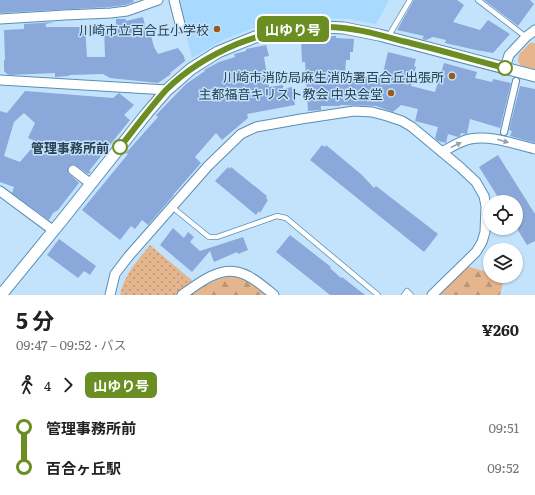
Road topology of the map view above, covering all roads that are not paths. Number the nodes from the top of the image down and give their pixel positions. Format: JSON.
{"nodes":[{"id":1,"x":158,"y":0,"type":"edge"},
{"id":2,"x":174,"y":0,"type":"edge"},
{"id":3,"x":410,"y":0,"type":"edge"},
{"id":4,"x":478,"y":0,"type":"edge"},
{"id":5,"x":0,"y":19,"type":"edge"},
{"id":6,"x":181,"y":28,"type":"dead end"},
{"id":7,"x":535,"y":30,"type":"edge"},
{"id":8,"x":388,"y":37,"type":"junction"},
{"id":9,"x":526,"y":37,"type":"junction"},
{"id":10,"x":506,"y":68,"type":"junction"},
{"id":11,"x":535,"y":76,"type":"edge"},
{"id":12,"x":0,"y":80,"type":"edge"},
{"id":13,"x":516,"y":81,"type":"dead end"},
{"id":14,"x":167,"y":90,"type":"junction"},
{"id":15,"x":504,"y":132,"type":"dead end"},
{"id":16,"x":535,"y":149,"type":"edge"},
{"id":17,"x":442,"y":152,"type":"junction"},
{"id":18,"x":73,"y":170,"type":"dead end"},
{"id":19,"x":91,"y":184,"type":"junction"},
{"id":20,"x":0,"y":191,"type":"edge"},
{"id":21,"x":172,"y":207,"type":"junction"},
{"id":22,"x":54,"y":231,"type":"junction"},
{"id":23,"x":1,"y":295,"type":"edge"},
{"id":24,"x":110,"y":295,"type":"edge"},
{"id":25,"x":182,"y":295,"type":"edge"},
{"id":26,"x":274,"y":295,"type":"edge"},
{"id":27,"x":378,"y":295,"type":"edge"},
{"id":28,"x":404,"y":295,"type":"edge"},
{"id":29,"x":411,"y":295,"type":"edge"},
{"id":30,"x":432,"y":295,"type":"edge"}],
"edges":[{"from":1,"to":5,"type":"street"},
{"from":2,"to":6,"type":"street"},
{"from":3,"to":8,"type":"lane"},
{"from":4,"to":9,"type":"lane"},
{"from":7,"to":9,"type":"street"},
{"from":8,"to":10,"type":"street"},
{"from":8,"to":14,"type":"street"},
{"from":9,"to":10,"type":"street"},
{"from":10,"to":11,"type":"street"},
{"from":12,"to":14,"type":"street"},
{"from":13,"to":15,"type":"street"},
{"from":14,"to":19,"type":"street"},
{"from":17,"to":16,"type":"street","one_way":true},
{"from":17,"to":21,"type":"street"},
{"from":17,"to":30,"type":"street"},
{"from":18,"to":19,"type":"street"},
{"from":19,"to":22,"type":"street"},
{"from":20,"to":22,"type":"street"},
{"from":21,"to":24,"type":"street"},
{"from":21,"to":27,"type":"lane"},
{"from":22,"to":23,"type":"street"},
{"from":25,"to":26,"type":"street"},
{"from":28,"to":29,"type":"lane"}]}
